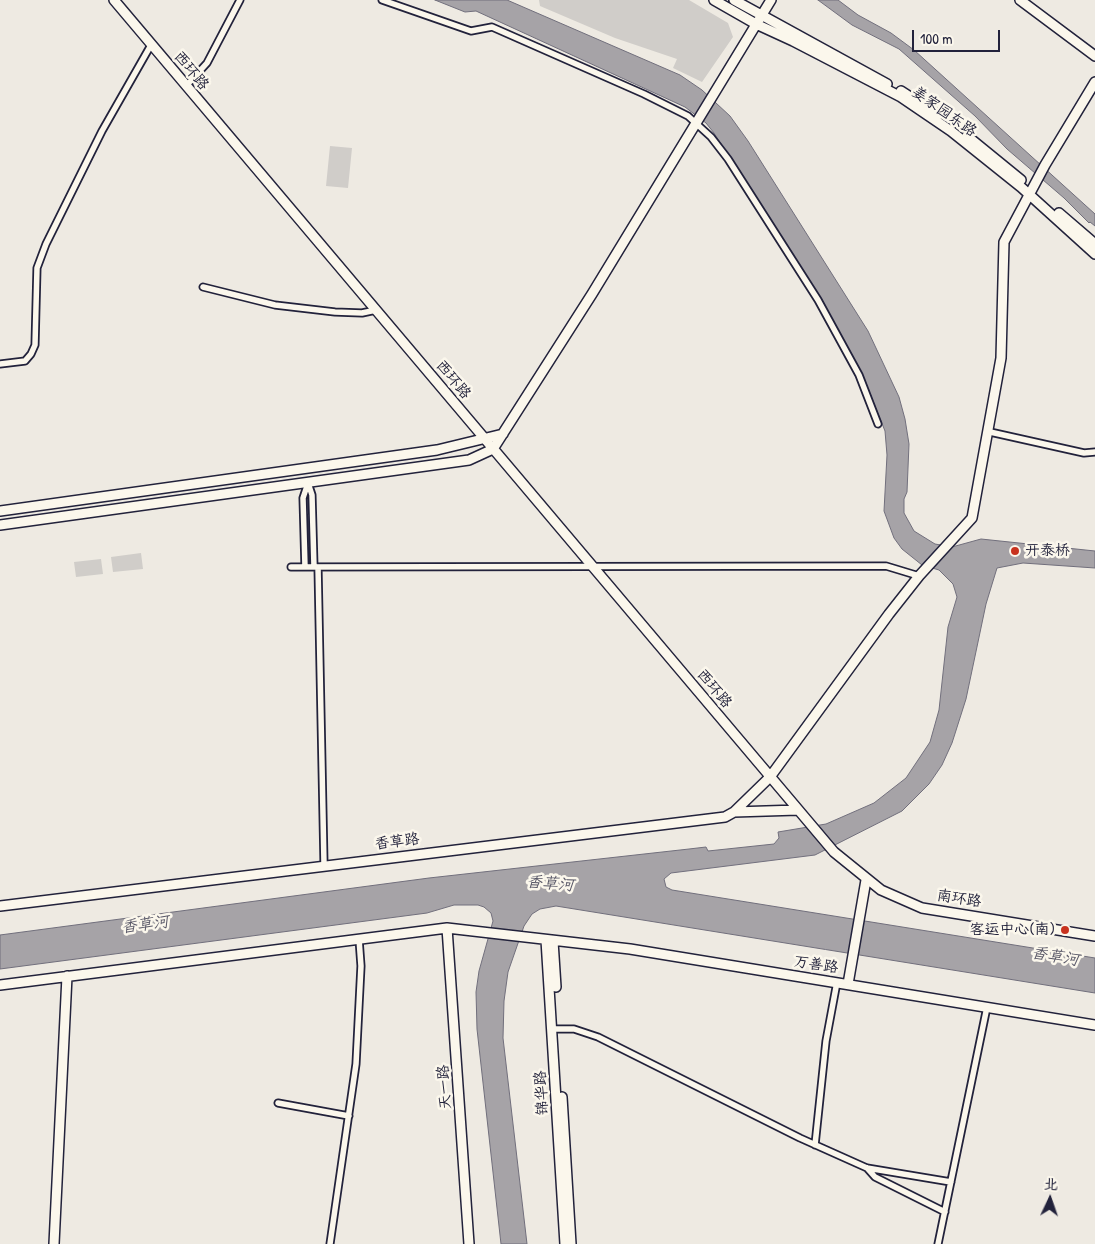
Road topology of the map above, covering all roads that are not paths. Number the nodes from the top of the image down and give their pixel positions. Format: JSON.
{"nodes":[{"id":1,"x":114,"y":0,"type":"edge"},
{"id":2,"x":240,"y":0,"type":"edge"},
{"id":3,"x":382,"y":0,"type":"edge"},
{"id":4,"x":714,"y":0,"type":"edge"},
{"id":5,"x":734,"y":0,"type":"edge"},
{"id":6,"x":771,"y":0,"type":"edge"},
{"id":7,"x":1020,"y":0,"type":"edge"},
{"id":8,"x":761,"y":16,"type":"junction"},
{"id":9,"x":756,"y":24,"type":"junction"},
{"id":10,"x":152,"y":45,"type":"junction"},
{"id":11,"x":1095,"y":56,"type":"edge"},
{"id":12,"x":1095,"y":82,"type":"edge"},
{"id":13,"x":186,"y":86,"type":"junction"},
{"id":14,"x":698,"y":121,"type":"junction"},
{"id":15,"x":1033,"y":188,"type":"junction"},
{"id":16,"x":1095,"y":244,"type":"edge"},
{"id":17,"x":1095,"y":254,"type":"edge"},
{"id":18,"x":203,"y":286,"type":"dead end"},
{"id":19,"x":376,"y":310,"type":"junction"},
{"id":20,"x":0,"y":364,"type":"edge"},
{"id":21,"x":878,"y":424,"type":"dead end"},
{"id":22,"x":990,"y":432,"type":"junction"},
{"id":23,"x":503,"y":434,"type":"junction"},
{"id":24,"x":485,"y":440,"type":"junction"},
{"id":25,"x":493,"y":449,"type":"junction"},
{"id":26,"x":1095,"y":452,"type":"edge"},
{"id":27,"x":307,"y":468,"type":"junction"},
{"id":28,"x":308,"y":483,"type":"junction"},
{"id":29,"x":0,"y":511,"type":"edge"},
{"id":30,"x":0,"y":525,"type":"edge"},
{"id":31,"x":291,"y":567,"type":"dead end"},
{"id":32,"x":304,"y":567,"type":"junction"},
{"id":33,"x":316,"y":567,"type":"junction"},
{"id":34,"x":593,"y":568,"type":"junction"},
{"id":35,"x":919,"y":576,"type":"junction"},
{"id":36,"x":770,"y":777,"type":"junction"},
{"id":37,"x":798,"y":810,"type":"junction"},
{"id":38,"x":734,"y":812,"type":"junction"},
{"id":39,"x":324,"y":864,"type":"junction"},
{"id":40,"x":866,"y":880,"type":"junction"},
{"id":41,"x":0,"y":906,"type":"edge"},
{"id":42,"x":447,"y":928,"type":"junction"},
{"id":43,"x":1095,"y":936,"type":"edge"},
{"id":44,"x":359,"y":939,"type":"junction"},
{"id":45,"x":550,"y":940,"type":"junction"},
{"id":46,"x":68,"y":976,"type":"junction"},
{"id":47,"x":837,"y":982,"type":"junction"},
{"id":48,"x":848,"y":984,"type":"junction"},
{"id":49,"x":0,"y":985,"type":"edge"},
{"id":50,"x":987,"y":1007,"type":"junction"},
{"id":51,"x":1095,"y":1026,"type":"edge"},
{"id":52,"x":555,"y":1029,"type":"junction"},
{"id":53,"x":278,"y":1103,"type":"dead end"},
{"id":54,"x":349,"y":1116,"type":"junction"},
{"id":55,"x":815,"y":1145,"type":"junction"},
{"id":56,"x":867,"y":1168,"type":"junction"},
{"id":57,"x":951,"y":1182,"type":"junction"},
{"id":58,"x":945,"y":1212,"type":"junction"},
{"id":59,"x":54,"y":1244,"type":"edge"},
{"id":60,"x":330,"y":1244,"type":"edge"},
{"id":61,"x":469,"y":1244,"type":"edge"},
{"id":62,"x":565,"y":1244,"type":"edge"},
{"id":63,"x":571,"y":1244,"type":"edge"},
{"id":64,"x":938,"y":1244,"type":"edge"}],
"edges":[{"from":1,"to":10,"type":"street","name":"西环路"},
{"from":2,"to":13,"type":"street"},
{"from":3,"to":14,"type":"street"},
{"from":4,"to":9,"type":"street","name":"姜家园东路"},
{"from":5,"to":8,"type":"street","name":"姜家园东路"},
{"from":6,"to":8,"type":"street"},
{"from":7,"to":11,"type":"street"},
{"from":8,"to":9,"type":"street"},
{"from":8,"to":15,"type":"street","name":"姜家园东路"},
{"from":9,"to":14,"type":"street"},
{"from":9,"to":15,"type":"street","name":"姜家园东路"},
{"from":10,"to":13,"type":"street","name":"西环路"},
{"from":10,"to":20,"type":"street"},
{"from":12,"to":15,"type":"street"},
{"from":13,"to":19,"type":"street","name":"西环路"},
{"from":14,"to":21,"type":"street"},
{"from":14,"to":23,"type":"street"},
{"from":15,"to":16,"type":"street","name":"姜家园东路"},
{"from":15,"to":17,"type":"street","name":"姜家园东路"},
{"from":15,"to":22,"type":"street"},
{"from":18,"to":19,"type":"street"},
{"from":19,"to":24,"type":"street","name":"西环路"},
{"from":22,"to":26,"type":"street"},
{"from":22,"to":35,"type":"street"},
{"from":23,"to":24,"type":"street"},
{"from":23,"to":25,"type":"street"},
{"from":24,"to":25,"type":"street","name":"西环路"},
{"from":24,"to":27,"type":"street"},
{"from":25,"to":28,"type":"street"},
{"from":25,"to":34,"type":"street","name":"西环路"},
{"from":27,"to":28,"type":"street"},
{"from":27,"to":29,"type":"street"},
{"from":28,"to":30,"type":"street"},
{"from":28,"to":32,"type":"street"},
{"from":28,"to":33,"type":"street"},
{"from":31,"to":32,"type":"street"},
{"from":32,"to":33,"type":"street"},
{"from":33,"to":34,"type":"street"},
{"from":33,"to":39,"type":"street"},
{"from":34,"to":35,"type":"street"},
{"from":34,"to":36,"type":"street","name":"西环路"},
{"from":35,"to":36,"type":"street"},
{"from":36,"to":37,"type":"street"},
{"from":36,"to":38,"type":"street"},
{"from":37,"to":38,"type":"street","name":"香草路"},
{"from":37,"to":40,"type":"street","name":"南环路"},
{"from":38,"to":39,"type":"street","name":"香草路"},
{"from":39,"to":41,"type":"street","name":"香草路"},
{"from":40,"to":43,"type":"street","name":"南环路"},
{"from":40,"to":48,"type":"street"},
{"from":42,"to":44,"type":"street","name":"万善路"},
{"from":42,"to":45,"type":"street","name":"万善路"},
{"from":42,"to":61,"type":"street","name":"天一路"},
{"from":44,"to":46,"type":"street","name":"万善路"},
{"from":44,"to":54,"type":"street"},
{"from":45,"to":47,"type":"street","name":"万善路"},
{"from":45,"to":52,"type":"street","name":"锦华路"},
{"from":46,"to":49,"type":"street","name":"万善路"},
{"from":46,"to":59,"type":"street"},
{"from":47,"to":48,"type":"street","name":"万善路"},
{"from":47,"to":55,"type":"street"},
{"from":48,"to":50,"type":"street","name":"万善路"},
{"from":50,"to":51,"type":"street","name":"万善路"},
{"from":50,"to":57,"type":"street"},
{"from":52,"to":55,"type":"street"},
{"from":52,"to":62,"type":"street","name":"锦华路"},
{"from":52,"to":63,"type":"street","name":"锦华路"},
{"from":53,"to":54,"type":"street"},
{"from":54,"to":60,"type":"street"},
{"from":55,"to":56,"type":"street"},
{"from":56,"to":57,"type":"street"},
{"from":56,"to":58,"type":"street"},
{"from":57,"to":58,"type":"street"},
{"from":58,"to":64,"type":"street"}]}
